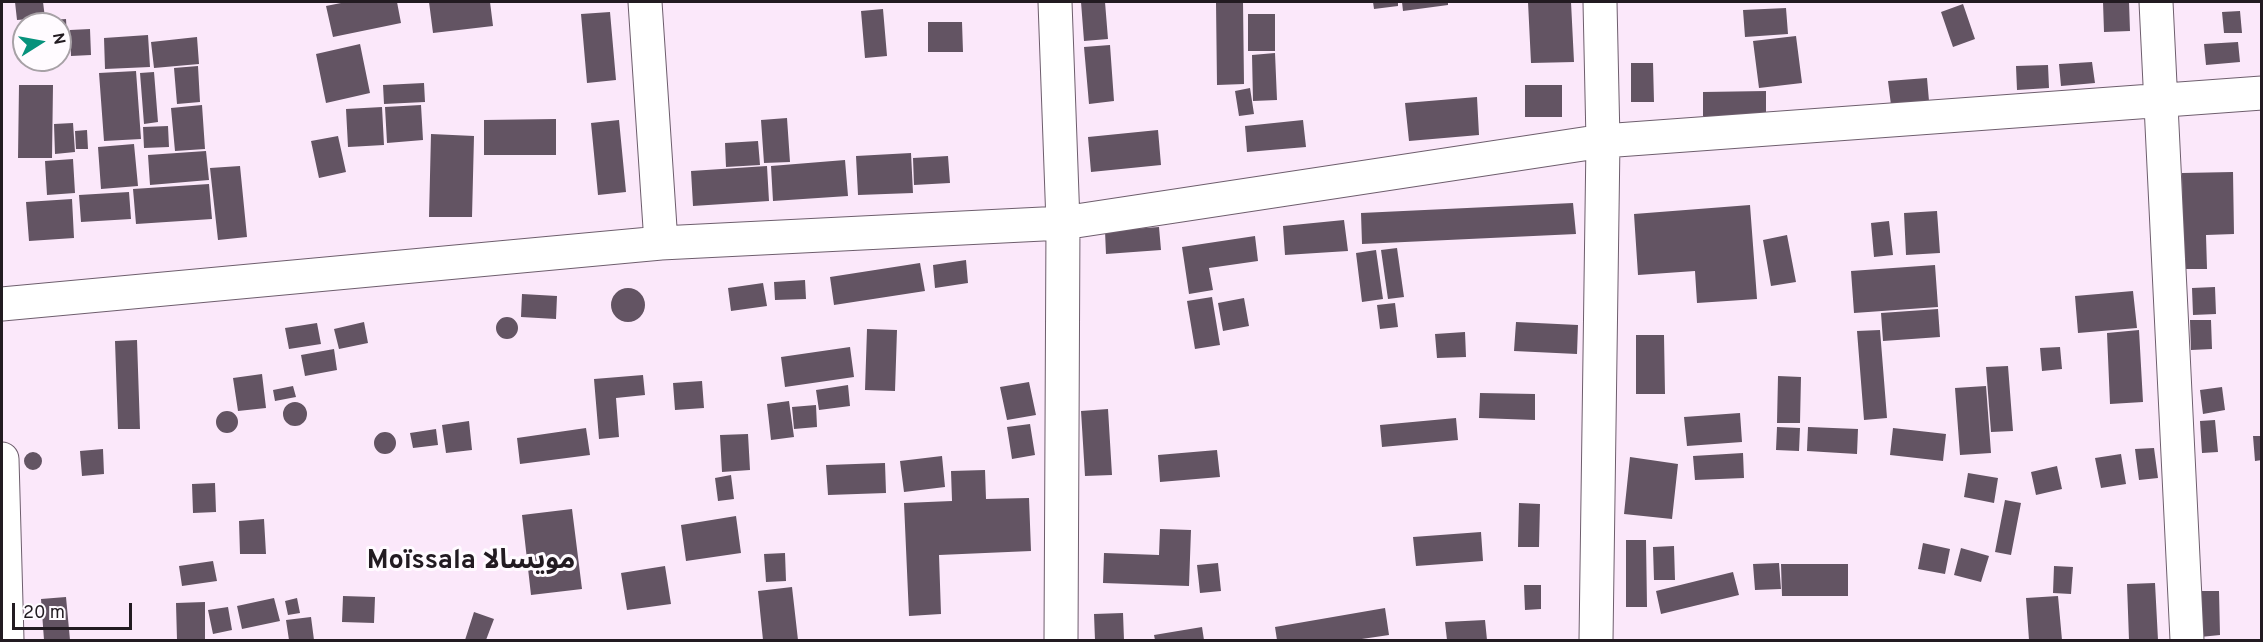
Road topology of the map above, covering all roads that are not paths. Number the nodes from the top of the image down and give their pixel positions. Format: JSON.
{"nodes":[{"id":1,"x":645,"y":2,"type":"edge"},
{"id":2,"x":1055,"y":2,"type":"edge"},
{"id":3,"x":1600,"y":2,"type":"edge"},
{"id":4,"x":2156,"y":2,"type":"edge"},
{"id":5,"x":2262,"y":93,"type":"edge"},
{"id":6,"x":2160,"y":99,"type":"junction"},
{"id":7,"x":1603,"y":141,"type":"junction"},
{"id":8,"x":1063,"y":223,"type":"junction"},
{"id":9,"x":661,"y":243,"type":"junction"},
{"id":10,"x":2,"y":304,"type":"edge"},
{"id":11,"x":2,"y":459,"type":"edge"},
{"id":12,"x":7,"y":640,"type":"edge"},
{"id":13,"x":1061,"y":640,"type":"edge"},
{"id":14,"x":1596,"y":640,"type":"edge"},
{"id":15,"x":2187,"y":640,"type":"edge"}],
"edges":[{"from":1,"to":9,"type":"street"},
{"from":2,"to":8,"type":"street"},
{"from":3,"to":7,"type":"street"},
{"from":4,"to":6,"type":"street"},
{"from":5,"to":6,"type":"street"},
{"from":6,"to":7,"type":"street"},
{"from":6,"to":15,"type":"street"},
{"from":7,"to":8,"type":"street"},
{"from":7,"to":14,"type":"street"},
{"from":8,"to":9,"type":"street"},
{"from":8,"to":13,"type":"street"},
{"from":9,"to":10,"type":"street"},
{"from":11,"to":12,"type":"street"}]}
